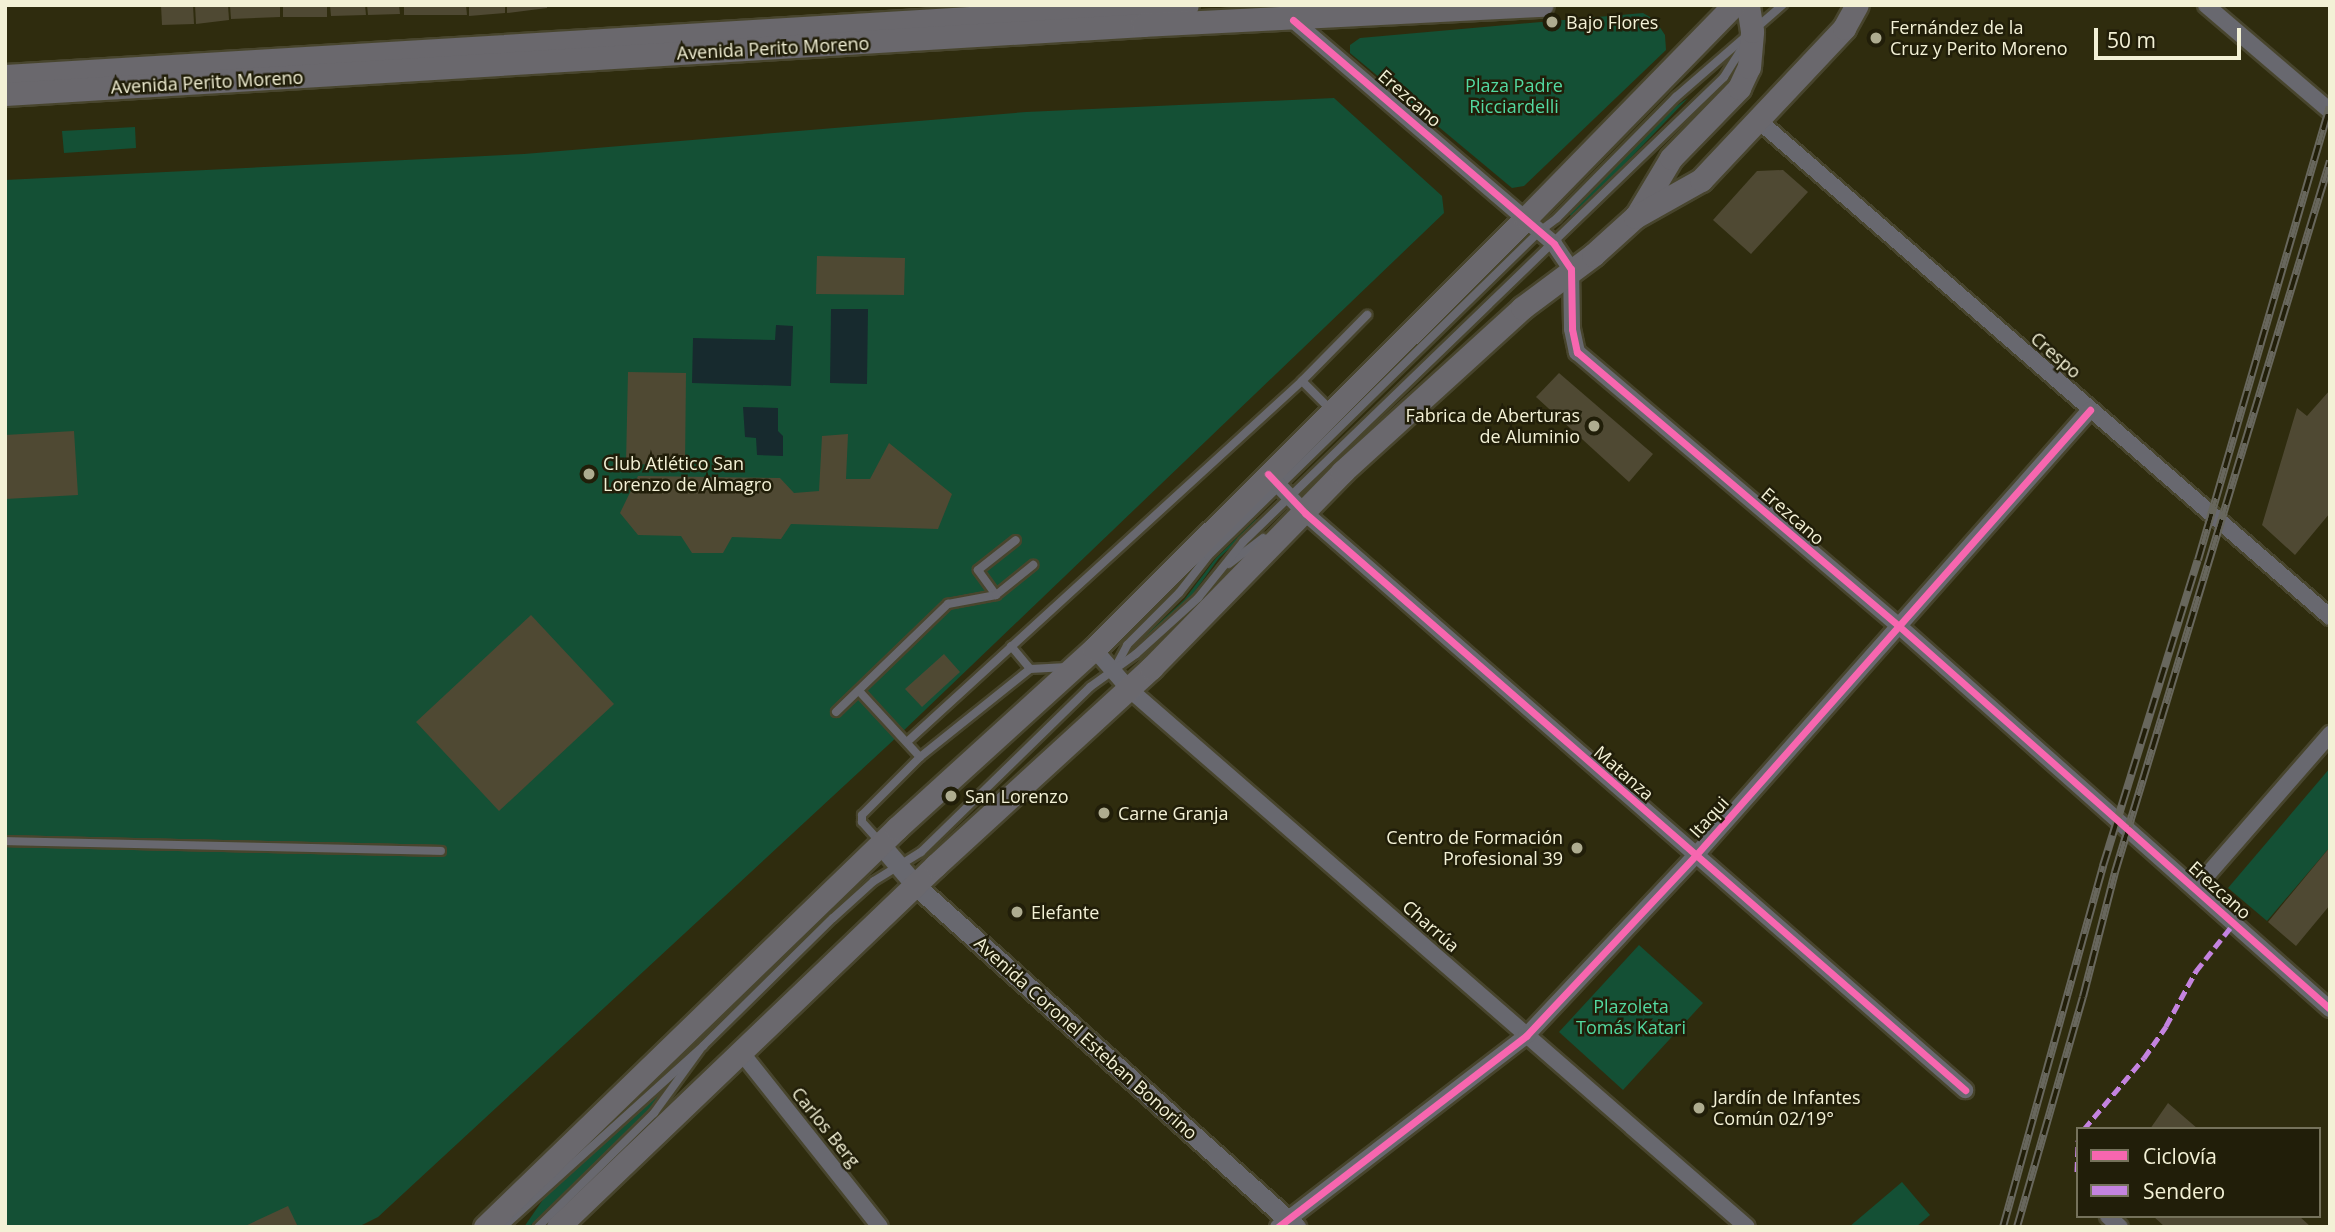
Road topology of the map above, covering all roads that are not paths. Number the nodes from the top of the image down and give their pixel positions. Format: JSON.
{"nodes":[{"id":1,"x":1187,"y":5,"type":"edge"},
{"id":2,"x":1541,"y":5,"type":"edge"},
{"id":3,"x":1734,"y":5,"type":"edge"},
{"id":4,"x":1748,"y":5,"type":"edge"},
{"id":5,"x":1783,"y":5,"type":"edge"},
{"id":6,"x":1857,"y":5,"type":"edge"},
{"id":7,"x":2206,"y":5,"type":"edge"},
{"id":8,"x":1149,"y":6,"type":"edge"},
{"id":9,"x":1293,"y":20,"type":"junction"},
{"id":10,"x":1752,"y":31,"type":"junction"},
{"id":11,"x":5,"y":76,"type":"edge"},
{"id":12,"x":5,"y":94,"type":"edge"},
{"id":13,"x":2330,"y":111,"type":"edge"},
{"id":14,"x":1759,"y":121,"type":"junction"},
{"id":15,"x":1635,"y":217,"type":"junction"},
{"id":16,"x":1533,"y":224,"type":"junction"},
{"id":17,"x":1554,"y":244,"type":"junction"},
{"id":18,"x":1571,"y":269,"type":"junction"},
{"id":19,"x":1367,"y":316,"type":"dead end"},
{"id":20,"x":1302,"y":381,"type":"junction"},
{"id":21,"x":2090,"y":410,"type":"junction"},
{"id":22,"x":1332,"y":411,"type":"junction"},
{"id":23,"x":1286,"y":493,"type":"junction"},
{"id":24,"x":1016,"y":540,"type":"dead end"},
{"id":25,"x":1033,"y":565,"type":"dead end"},
{"id":26,"x":1223,"y":568,"type":"junction"},
{"id":27,"x":996,"y":594,"type":"junction"},
{"id":28,"x":2330,"y":617,"type":"edge"},
{"id":29,"x":1900,"y":627,"type":"junction"},
{"id":30,"x":1011,"y":646,"type":"junction"},
{"id":31,"x":1094,"y":649,"type":"junction"},
{"id":32,"x":1074,"y":667,"type":"junction"},
{"id":33,"x":1030,"y":669,"type":"junction"},
{"id":34,"x":1113,"y":670,"type":"junction"},
{"id":35,"x":1129,"y":689,"type":"junction"},
{"id":36,"x":859,"y":691,"type":"junction"},
{"id":37,"x":836,"y":712,"type":"dead end"},
{"id":38,"x":2330,"y":734,"type":"edge"},
{"id":39,"x":907,"y":742,"type":"junction"},
{"id":40,"x":920,"y":757,"type":"junction"},
{"id":41,"x":5,"y":841,"type":"edge"},
{"id":42,"x":881,"y":845,"type":"junction"},
{"id":43,"x":441,"y":851,"type":"dead end"},
{"id":44,"x":1695,"y":856,"type":"junction"},
{"id":45,"x":898,"y":865,"type":"junction"},
{"id":46,"x":916,"y":886,"type":"junction"},
{"id":47,"x":2195,"y":889,"type":"junction"},
{"id":48,"x":2330,"y":1009,"type":"edge"},
{"id":49,"x":1526,"y":1035,"type":"junction"},
{"id":50,"x":703,"y":1046,"type":"junction"},
{"id":51,"x":741,"y":1052,"type":"junction"},
{"id":52,"x":1965,"y":1090,"type":"dead end"},
{"id":53,"x":1287,"y":1224,"type":"edge"},
{"id":54,"x":485,"y":1227,"type":"edge"},
{"id":55,"x":503,"y":1227,"type":"edge"},
{"id":56,"x":538,"y":1227,"type":"edge"},
{"id":57,"x":558,"y":1227,"type":"edge"},
{"id":58,"x":880,"y":1227,"type":"edge"},
{"id":59,"x":1748,"y":1227,"type":"edge"}],
"edges":[{"from":1,"to":8,"type":"main road","name":"Avenida Perito Moreno"},
{"from":2,"to":9,"type":"main road","name":"Avenida Perito Moreno"},
{"from":3,"to":16,"type":"main road"},
{"from":4,"to":10,"type":"main road"},
{"from":5,"to":10,"type":"lane"},
{"from":6,"to":14,"type":"main road"},
{"from":7,"to":13,"type":"street"},
{"from":8,"to":11,"type":"main road","name":"Avenida Perito Moreno"},
{"from":9,"to":12,"type":"main road","name":"Avenida Perito Moreno"},
{"from":9,"to":16,"type":"street","name":"Erezcano"},
{"from":10,"to":15,"type":"main road"},
{"from":10,"to":16,"type":"lane"},
{"from":10,"to":17,"type":"lane"},
{"from":14,"to":15,"type":"main road"},
{"from":14,"to":21,"type":"street","name":"Crespo"},
{"from":15,"to":18,"type":"main road"},
{"from":16,"to":17,"type":"street","name":"Erezcano"},
{"from":16,"to":22,"type":"main road"},
{"from":16,"to":23,"type":"lane"},
{"from":17,"to":18,"type":"street","name":"Erezcano"},
{"from":17,"to":23,"type":"lane"},
{"from":18,"to":23,"type":"main road"},
{"from":18,"to":29,"type":"street","name":"Erezcano"},
{"from":19,"to":20,"type":"lane"},
{"from":20,"to":22,"type":"lane"},
{"from":20,"to":30,"type":"lane"},
{"from":21,"to":28,"type":"street","name":"Crespo"},
{"from":21,"to":29,"type":"street","name":"Itaqui"},
{"from":22,"to":23,"type":"main road"},
{"from":23,"to":26,"type":"lane"},
{"from":23,"to":26,"type":"lane"},
{"from":23,"to":31,"type":"main road"},
{"from":23,"to":34,"type":"lane"},
{"from":23,"to":35,"type":"main road"},
{"from":23,"to":44,"type":"street","name":"Matanza"},
{"from":24,"to":27,"type":"lane"},
{"from":25,"to":27,"type":"lane"},
{"from":26,"to":34,"type":"lane"},
{"from":27,"to":36,"type":"lane"},
{"from":29,"to":44,"type":"street","name":"Itaqui"},
{"from":29,"to":47,"type":"street","name":"Erezcano"},
{"from":30,"to":33,"type":"lane"},
{"from":30,"to":39,"type":"lane"},
{"from":31,"to":32,"type":"main road"},
{"from":31,"to":34,"type":"street","name":"Charrúa"},
{"from":32,"to":33,"type":"lane"},
{"from":32,"to":42,"type":"main road"},
{"from":33,"to":40,"type":"lane"},
{"from":34,"to":35,"type":"street","name":"Charrúa"},
{"from":34,"to":45,"type":"lane"},
{"from":35,"to":46,"type":"main road"},
{"from":35,"to":49,"type":"street","name":"Charrúa"},
{"from":36,"to":37,"type":"lane"},
{"from":36,"to":39,"type":"lane"},
{"from":38,"to":47,"type":"street"},
{"from":39,"to":40,"type":"lane"},
{"from":40,"to":42,"type":"lane"},
{"from":41,"to":43,"type":"lane"},
{"from":42,"to":45,"type":"street","name":"Avenida Coronel Esteban Bonorino"},
{"from":42,"to":54,"type":"main road"},
{"from":44,"to":49,"type":"street","name":"Itaqui"},
{"from":44,"to":52,"type":"street","name":"Matanza"},
{"from":45,"to":46,"type":"street","name":"Avenida Coronel Esteban Bonorino"},
{"from":45,"to":50,"type":"lane"},
{"from":46,"to":51,"type":"main road"},
{"from":46,"to":53,"type":"street","name":"Avenida Coronel Esteban Bonorino"},
{"from":47,"to":48,"type":"street","name":"Erezcano"},
{"from":49,"to":53,"type":"street","name":"Itaqui"},
{"from":49,"to":59,"type":"street","name":"Charrúa"},
{"from":50,"to":55,"type":"lane"},
{"from":50,"to":56,"type":"lane"},
{"from":51,"to":57,"type":"main road"},
{"from":51,"to":58,"type":"street","name":"Carlos Berg"}]}
